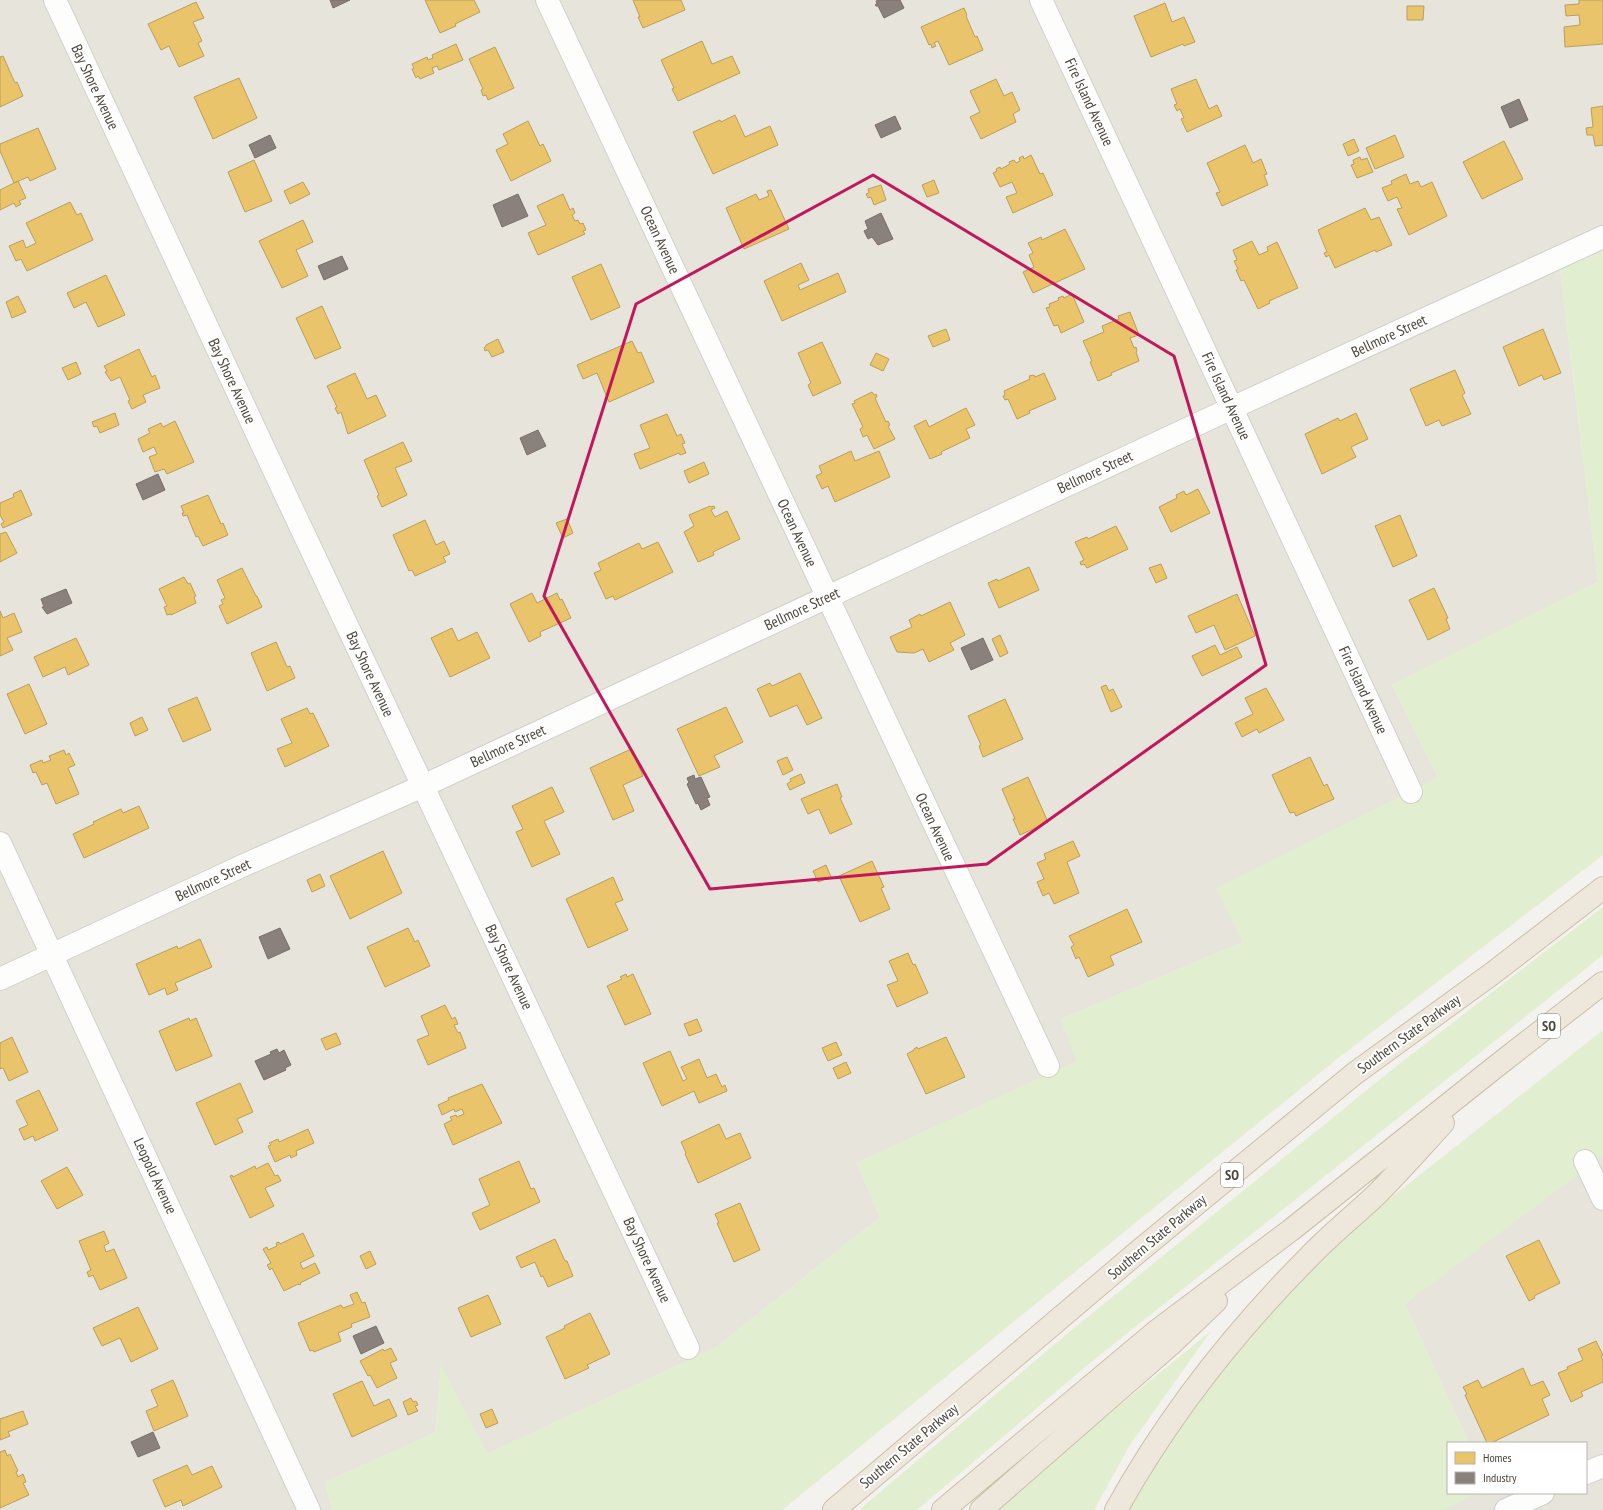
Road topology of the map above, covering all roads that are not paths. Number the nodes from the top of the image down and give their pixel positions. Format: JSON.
{"nodes":[{"id":1,"x":55,"y":0,"type":"edge"},
{"id":2,"x":547,"y":0,"type":"edge"},
{"id":3,"x":1042,"y":0,"type":"edge"},
{"id":4,"x":1603,"y":237,"type":"edge"},
{"id":5,"x":1232,"y":408,"type":"junction"},
{"id":6,"x":827,"y":597,"type":"junction"},
{"id":7,"x":423,"y":786,"type":"junction"},
{"id":8,"x":1411,"y":792,"type":"dead end"},
{"id":9,"x":0,"y":843,"type":"edge"},
{"id":10,"x":1603,"y":888,"type":"edge"},
{"id":11,"x":52,"y":955,"type":"junction"},
{"id":12,"x":0,"y":979,"type":"edge"},
{"id":13,"x":1603,"y":983,"type":"edge"},
{"id":14,"x":1048,"y":1066,"type":"dead end"},
{"id":15,"x":1494,"y":1068,"type":"junction"},
{"id":16,"x":1585,"y":1161,"type":"dead end"},
{"id":17,"x":1603,"y":1199,"type":"edge"},
{"id":18,"x":1291,"y":1230,"type":"junction"},
{"id":19,"x":688,"y":1348,"type":"dead end"},
{"id":20,"x":1603,"y":1466,"type":"edge"},
{"id":21,"x":1587,"y":1473,"type":"edge"},
{"id":22,"x":1541,"y":1494,"type":"edge"},
{"id":23,"x":309,"y":1510,"type":"edge"},
{"id":24,"x":834,"y":1510,"type":"edge"},
{"id":25,"x":943,"y":1510,"type":"edge"},
{"id":26,"x":981,"y":1510,"type":"edge"},
{"id":27,"x":1116,"y":1510,"type":"edge"},
{"id":28,"x":1506,"y":1510,"type":"edge"}],
"edges":[{"from":1,"to":7,"type":"street","name":"Bay Shore Avenue"},
{"from":2,"to":6,"type":"street","name":"Ocean Avenue"},
{"from":3,"to":5,"type":"street","name":"Fire Island Avenue"},
{"from":4,"to":5,"type":"street","name":"Bellmore Street"},
{"from":5,"to":6,"type":"street","name":"Bellmore Street"},
{"from":5,"to":8,"type":"street","name":"Fire Island Avenue"},
{"from":6,"to":7,"type":"street","name":"Bellmore Street"},
{"from":6,"to":14,"type":"street","name":"Ocean Avenue"},
{"from":7,"to":11,"type":"street","name":"Bellmore Street"},
{"from":7,"to":19,"type":"street","name":"Bay Shore Avenue"},
{"from":9,"to":11,"type":"street","name":"Leopold Avenue"},
{"from":10,"to":24,"type":"highway","name":"Southern State Parkway","number":"SO"},
{"from":11,"to":12,"type":"street","name":"Bellmore Street"},
{"from":11,"to":23,"type":"street","name":"Leopold Avenue"},
{"from":13,"to":15,"type":"highway","number":"SO"},
{"from":15,"to":18,"type":"highway","number":"SO"},
{"from":15,"to":27,"type":"highway"},
{"from":16,"to":17,"type":"street"},
{"from":18,"to":25,"type":"highway","number":"SO"},
{"from":18,"to":26,"type":"highway","number":"SO"},
{"from":20,"to":21,"type":"street"},
{"from":22,"to":28,"type":"street"}]}
